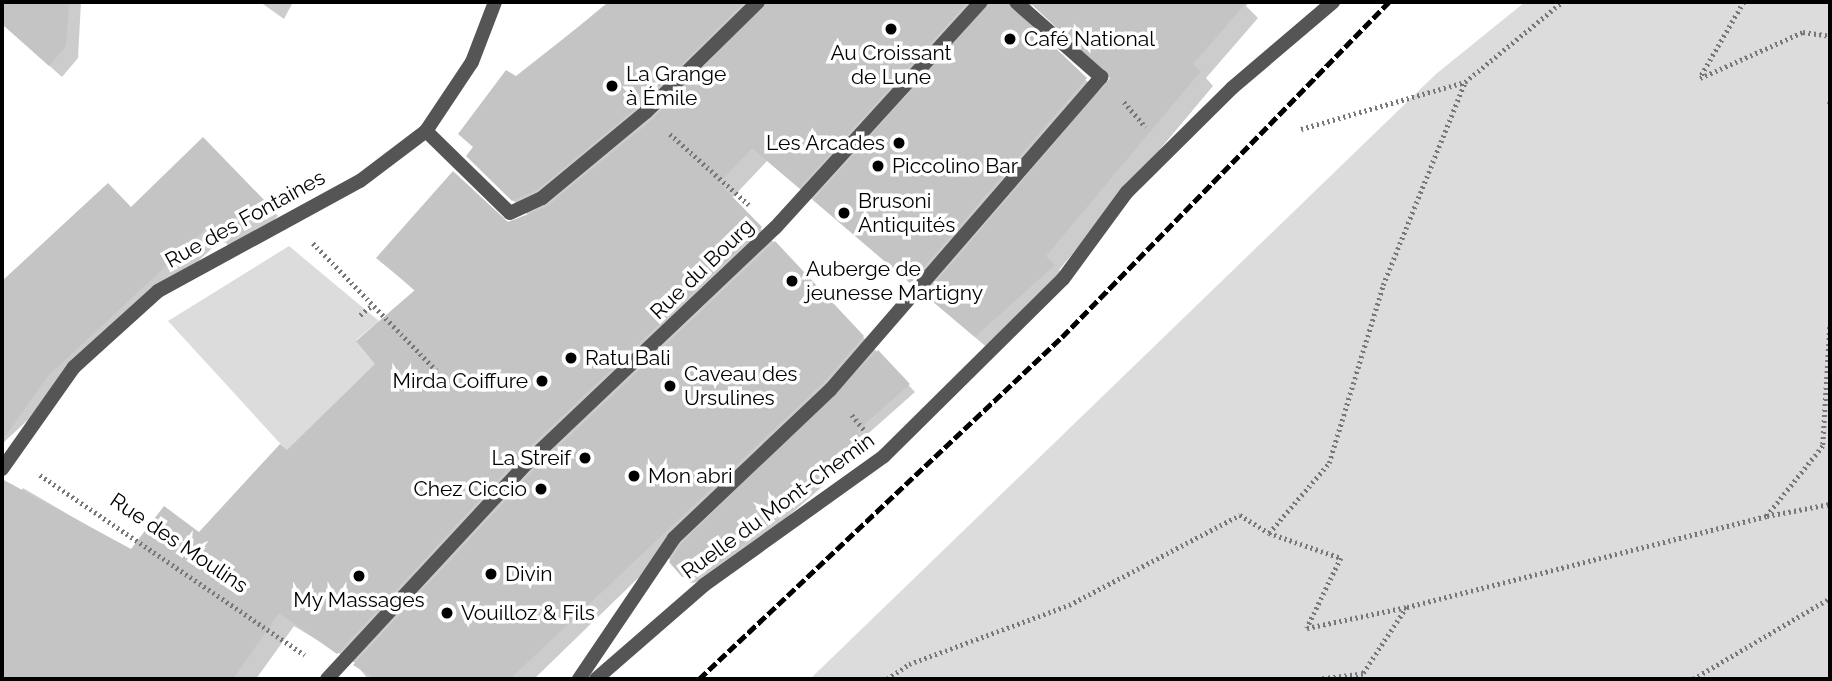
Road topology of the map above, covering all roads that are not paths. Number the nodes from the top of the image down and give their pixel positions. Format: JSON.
{"nodes":[{"id":1,"x":495,"y":2,"type":"edge"},
{"id":2,"x":758,"y":2,"type":"edge"},
{"id":3,"x":981,"y":2,"type":"edge"},
{"id":4,"x":1016,"y":2,"type":"edge"},
{"id":5,"x":1333,"y":2,"type":"edge"},
{"id":6,"x":426,"y":131,"type":"junction"},
{"id":7,"x":6,"y":452,"type":"edge"},
{"id":8,"x":2,"y":469,"type":"edge"},
{"id":9,"x":328,"y":677,"type":"edge"},
{"id":10,"x":579,"y":679,"type":"edge"},
{"id":11,"x":596,"y":679,"type":"edge"}],
"edges":[{"from":1,"to":6,"type":"street","name":"Rue des Fontaines"},
{"from":2,"to":6,"type":"street"},
{"from":3,"to":9,"type":"street","name":"Rue du Bourg"},
{"from":4,"to":10,"type":"street","name":"Ruelle du Mont-Chemin"},
{"from":5,"to":11,"type":"street","name":"Ruelle du Mont-Chemin"},
{"from":6,"to":7,"type":"street","name":"Rue des Fontaines"},
{"from":7,"to":8,"type":"street","name":"Rue des Fontaines"}]}
